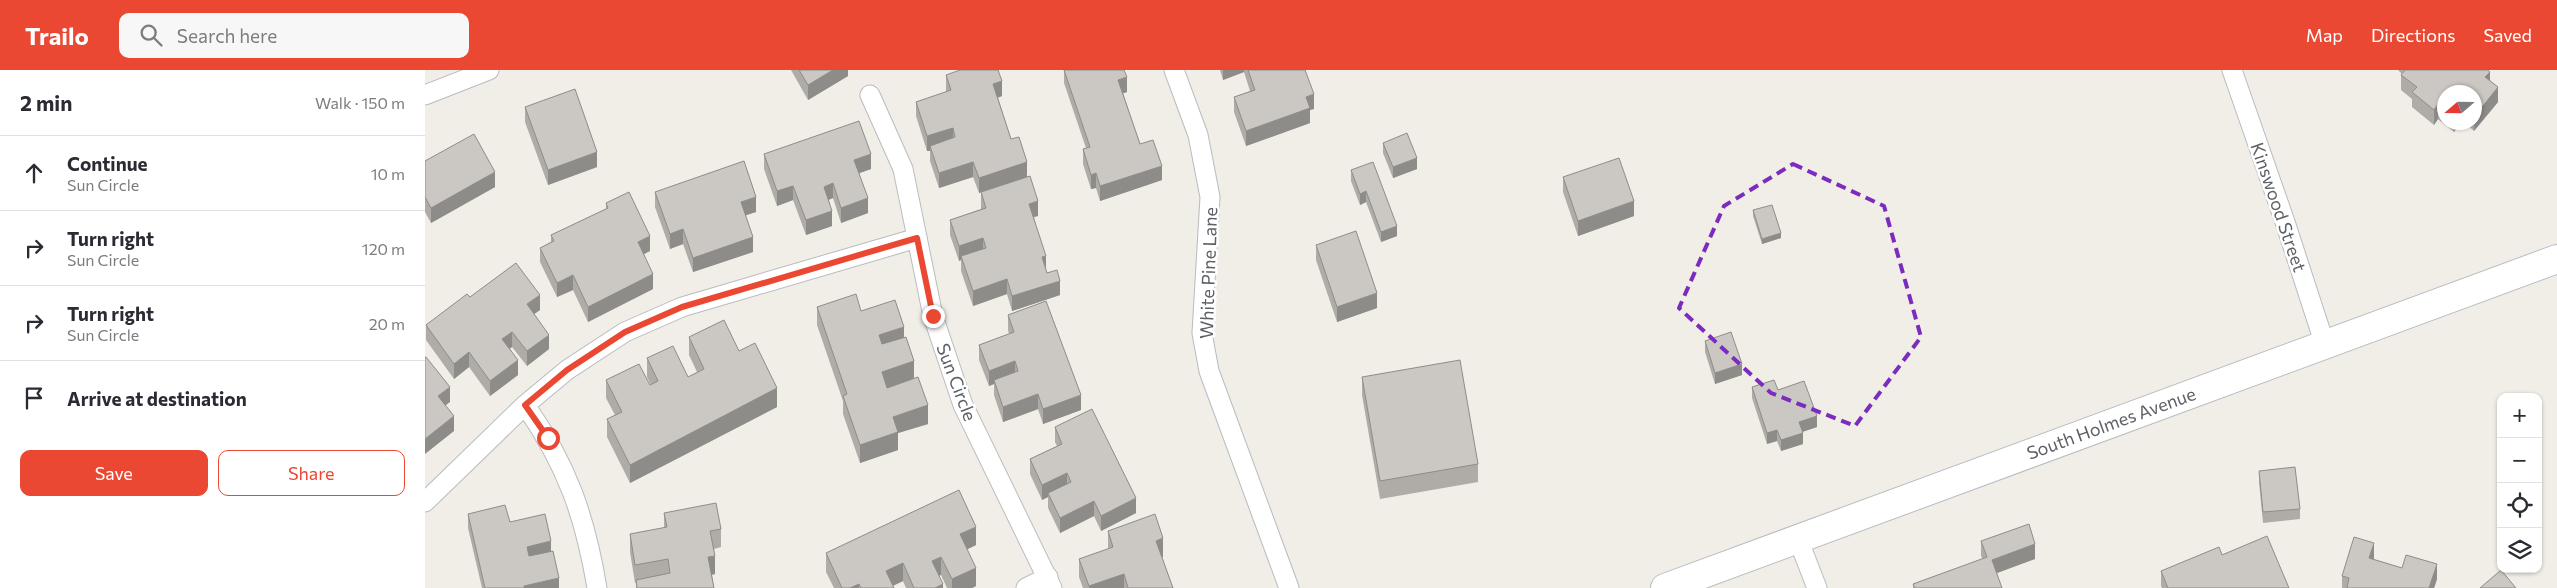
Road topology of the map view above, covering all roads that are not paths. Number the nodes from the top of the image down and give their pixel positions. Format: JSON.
{"nodes":[{"id":1,"x":489,"y":70,"type":"edge"},
{"id":2,"x":1174,"y":70,"type":"edge"},
{"id":3,"x":2232,"y":70,"type":"edge"},
{"id":4,"x":425,"y":95,"type":"edge"},
{"id":5,"x":871,"y":95,"type":"dead end"},
{"id":6,"x":917,"y":238,"type":"junction"},
{"id":7,"x":2557,"y":259,"type":"edge"},
{"id":8,"x":2325,"y":345,"type":"junction"},
{"id":9,"x":525,"y":405,"type":"junction"},
{"id":10,"x":425,"y":502,"type":"edge"},
{"id":11,"x":1798,"y":539,"type":"junction"},
{"id":12,"x":1050,"y":582,"type":"edge"},
{"id":13,"x":597,"y":588,"type":"edge"},
{"id":14,"x":1025,"y":588,"type":"edge"},
{"id":15,"x":1289,"y":588,"type":"edge"},
{"id":16,"x":1665,"y":588,"type":"edge"},
{"id":17,"x":1817,"y":588,"type":"edge"}],
"edges":[{"from":1,"to":4,"type":"street"},
{"from":2,"to":15,"type":"street","name":"White Pine Lane"},
{"from":3,"to":8,"type":"street","name":"Kinswood Street"},
{"from":5,"to":6,"type":"street","name":"Sun Circle"},
{"from":6,"to":9,"type":"street"},
{"from":6,"to":12,"type":"street","name":"Sun Circle"},
{"from":7,"to":8,"type":"street","name":"South Holmes Avenue"},
{"from":8,"to":11,"type":"street","name":"South Holmes Avenue"},
{"from":9,"to":10,"type":"street"},
{"from":9,"to":13,"type":"street"},
{"from":11,"to":16,"type":"street","name":"South Holmes Avenue"},
{"from":11,"to":17,"type":"street"},
{"from":12,"to":14,"type":"street","name":"Sun Circle"}]}
